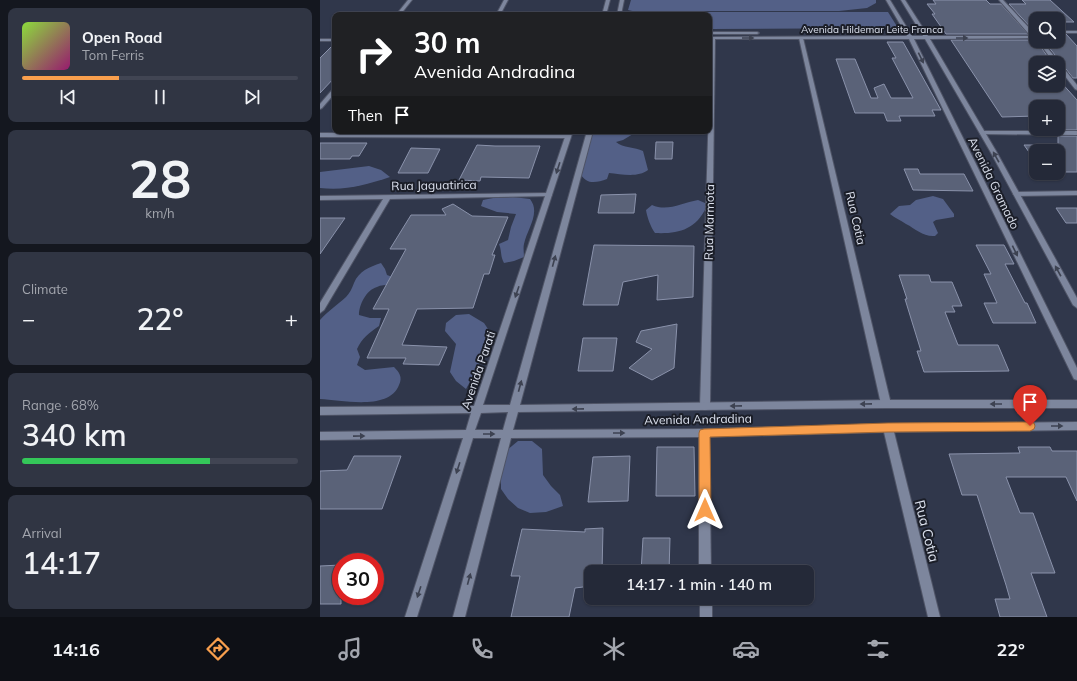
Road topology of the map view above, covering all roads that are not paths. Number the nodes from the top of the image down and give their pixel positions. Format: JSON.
{"nodes":[{"id":1,"x":410,"y":0,"type":"edge"},
{"id":2,"x":506,"y":0,"type":"edge"},
{"id":3,"x":608,"y":0,"type":"edge"},
{"id":4,"x":622,"y":0,"type":"edge"},
{"id":5,"x":888,"y":0,"type":"edge"},
{"id":6,"x":903,"y":0,"type":"edge"},
{"id":7,"x":1001,"y":0,"type":"edge"},
{"id":8,"x":400,"y":12,"type":"edge"},
{"id":9,"x":500,"y":12,"type":"edge"},
{"id":10,"x":605,"y":12,"type":"edge"},
{"id":11,"x":620,"y":12,"type":"edge"},
{"id":12,"x":1029,"y":31,"type":"edge"},
{"id":13,"x":1029,"y":32,"type":"edge"},
{"id":14,"x":1065,"y":32,"type":"edge"},
{"id":15,"x":1077,"y":32,"type":"edge"},
{"id":16,"x":332,"y":34,"type":"edge"},
{"id":17,"x":320,"y":35,"type":"edge"},
{"id":18,"x":925,"y":35,"type":"junction"},
{"id":19,"x":712,"y":36,"type":"edge"},
{"id":20,"x":712,"y":36,"type":"edge"},
{"id":21,"x":909,"y":36,"type":"junction"},
{"id":22,"x":1029,"y":37,"type":"edge"},
{"id":23,"x":1065,"y":37,"type":"edge"},
{"id":24,"x":1077,"y":37,"type":"edge"},
{"id":25,"x":801,"y":38,"type":"junction"},
{"id":26,"x":320,"y":40,"type":"edge"},
{"id":27,"x":332,"y":40,"type":"edge"},
{"id":28,"x":1045,"y":48,"type":"edge"},
{"id":29,"x":1052,"y":56,"type":"edge"},
{"id":30,"x":1065,"y":73,"type":"edge"},
{"id":31,"x":1077,"y":88,"type":"edge"},
{"id":32,"x":332,"y":93,"type":"edge"},
{"id":33,"x":320,"y":107,"type":"edge"},
{"id":34,"x":982,"y":133,"type":"junction"},
{"id":35,"x":1077,"y":133,"type":"edge"},
{"id":36,"x":376,"y":134,"type":"edge"},
{"id":37,"x":569,"y":134,"type":"edge"},
{"id":38,"x":589,"y":134,"type":"edge"},
{"id":39,"x":709,"y":134,"type":"edge"},
{"id":40,"x":320,"y":135,"type":"edge"},
{"id":41,"x":1016,"y":194,"type":"junction"},
{"id":42,"x":1077,"y":194,"type":"edge"},
{"id":43,"x":549,"y":195,"type":"junction"},
{"id":44,"x":388,"y":197,"type":"junction"},
{"id":45,"x":320,"y":198,"type":"edge"},
{"id":46,"x":1077,"y":305,"type":"edge"},
{"id":47,"x":320,"y":310,"type":"edge"},
{"id":48,"x":1077,"y":376,"type":"edge"},
{"id":49,"x":886,"y":404,"type":"junction"},
{"id":50,"x":1077,"y":404,"type":"edge"},
{"id":51,"x":705,"y":406,"type":"junction"},
{"id":52,"x":477,"y":410,"type":"junction"},
{"id":53,"x":514,"y":410,"type":"junction"},
{"id":54,"x":320,"y":411,"type":"edge"},
{"id":55,"x":1077,"y":426,"type":"edge"},
{"id":56,"x":888,"y":428,"type":"junction"},
{"id":57,"x":704,"y":433,"type":"junction"},
{"id":58,"x":469,"y":434,"type":"junction"},
{"id":59,"x":507,"y":434,"type":"junction"},
{"id":60,"x":320,"y":436,"type":"edge"},
{"id":61,"x":705,"y":565,"type":"edge"},
{"id":62,"x":706,"y":605,"type":"edge"},
{"id":63,"x":411,"y":617,"type":"edge"},
{"id":64,"x":459,"y":617,"type":"edge"},
{"id":65,"x":706,"y":617,"type":"edge"},
{"id":66,"x":934,"y":617,"type":"edge"}],
"edges":[{"from":1,"to":8,"type":"street"},
{"from":2,"to":9,"type":"street"},
{"from":3,"to":10,"type":"street"},
{"from":4,"to":11,"type":"street"},
{"from":5,"to":21,"type":"street","name":"Avenida Gramado"},
{"from":6,"to":18,"type":"street","name":"Avenida Gramado"},
{"from":7,"to":12,"type":"street"},
{"from":13,"to":18,"type":"street","name":"Avenida Hildemar Leite Franca"},
{"from":14,"to":15,"type":"street"},
{"from":16,"to":17,"type":"street"},
{"from":18,"to":21,"type":"street","name":"Avenida Hildemar Leite Franca"},
{"from":18,"to":22,"type":"street","name":"Avenida Hildemar Leite Franca","one_way":true},
{"from":18,"to":34,"type":"street","name":"Avenida Gramado"},
{"from":19,"to":21,"type":"street","name":"Avenida Hildemar Leite Franca"},
{"from":20,"to":25,"type":"street","name":"Avenida Hildemar Leite Franca","one_way":true},
{"from":21,"to":25,"type":"street","name":"Avenida Hildemar Leite Franca"},
{"from":21,"to":48,"type":"street","name":"Avenida Gramado","one_way":true},
{"from":23,"to":24,"type":"street"},
{"from":25,"to":49,"type":"street","name":"Rua Cotia"},
{"from":26,"to":27,"type":"street"},
{"from":28,"to":29,"type":"street"},
{"from":30,"to":31,"type":"street"},
{"from":32,"to":33,"type":"street"},
{"from":34,"to":35,"type":"street"},
{"from":41,"to":34,"type":"street","name":"Avenida Gramado","one_way":true},
{"from":36,"to":40,"type":"street"},
{"from":37,"to":43,"type":"street","name":"Avenida Parati","one_way":true},
{"from":53,"to":38,"type":"street","one_way":true},
{"from":39,"to":51,"type":"street","name":"Rua Marmota"},
{"from":41,"to":42,"type":"street"},
{"from":46,"to":41,"type":"street","name":"Avenida Gramado","one_way":true},
{"from":43,"to":44,"type":"street","name":"Rua Jaguatirica"},
{"from":43,"to":52,"type":"street","name":"Avenida Parati","one_way":true},
{"from":44,"to":45,"type":"street","name":"Rua Jaguatirica"},
{"from":44,"to":47,"type":"street"},
{"from":50,"to":49,"type":"street","name":"Avenida Andradina","one_way":true},
{"from":49,"to":51,"type":"street","name":"Avenida Andradina","one_way":true},
{"from":51,"to":53,"type":"street","name":"Avenida Andradina","one_way":true},
{"from":52,"to":53,"type":"street","name":"Avenida Andradina"},
{"from":52,"to":54,"type":"street","name":"Avenida Andradina"},
{"from":52,"to":58,"type":"street","name":"Avenida Parati"},
{"from":53,"to":59,"type":"street"},
{"from":56,"to":55,"type":"street","name":"Avenida Andradina","one_way":true},
{"from":56,"to":57,"type":"street","name":"Avenida Andradina"},
{"from":56,"to":66,"type":"street","name":"Rua Cotia"},
{"from":59,"to":57,"type":"street","name":"Avenida Andradina","one_way":true},
{"from":57,"to":61,"type":"street"},
{"from":58,"to":59,"type":"street","name":"Avenida Andradina","one_way":true},
{"from":60,"to":58,"type":"street","name":"Avenida Andradina","one_way":true},
{"from":58,"to":63,"type":"street","name":"Avenida Parati","one_way":true},
{"from":64,"to":59,"type":"street","one_way":true},
{"from":62,"to":65,"type":"street"}]}
